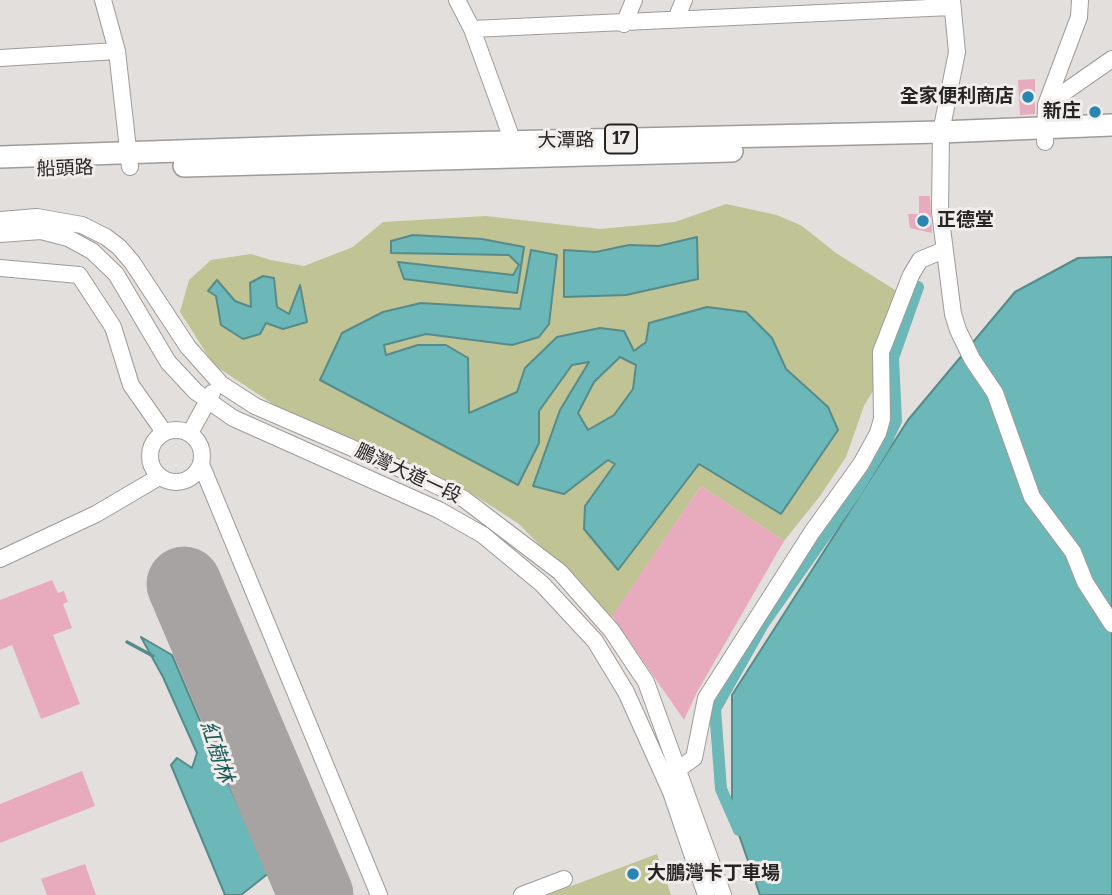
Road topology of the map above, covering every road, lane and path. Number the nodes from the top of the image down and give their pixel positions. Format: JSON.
{"nodes":[{"id":1,"x":103,"y":0,"type":"edge"},
{"id":2,"x":457,"y":0,"type":"edge"},
{"id":3,"x":634,"y":0,"type":"edge"},
{"id":4,"x":684,"y":0,"type":"edge"},
{"id":5,"x":1080,"y":0,"type":"edge"},
{"id":6,"x":952,"y":4,"type":"edge"},
{"id":7,"x":754,"y":8,"type":"edge"},
{"id":8,"x":676,"y":19,"type":"junction"},
{"id":9,"x":624,"y":23,"type":"junction"},
{"id":10,"x":472,"y":29,"type":"junction"},
{"id":11,"x":117,"y":51,"type":"junction"},
{"id":12,"x":0,"y":58,"type":"edge"},
{"id":13,"x":1112,"y":59,"type":"edge"},
{"id":14,"x":1046,"y":105,"type":"junction"},
{"id":15,"x":1112,"y":125,"type":"edge"},
{"id":16,"x":1045,"y":136,"type":"junction"},
{"id":17,"x":942,"y":139,"type":"junction"},
{"id":18,"x":1112,"y":139,"type":"edge"},
{"id":19,"x":513,"y":142,"type":"junction"},
{"id":20,"x":0,"y":157,"type":"edge"},
{"id":21,"x":130,"y":160,"type":"junction"},
{"id":22,"x":0,"y":171,"type":"edge"},
{"id":23,"x":0,"y":220,"type":"edge"},
{"id":24,"x":0,"y":234,"type":"edge"},
{"id":25,"x":944,"y":250,"type":"junction"},
{"id":26,"x":0,"y":268,"type":"edge"},
{"id":27,"x":219,"y":382,"type":"junction"},
{"id":28,"x":208,"y":400,"type":"junction"},
{"id":29,"x":164,"y":432,"type":"junction"},
{"id":30,"x":190,"y":433,"type":"junction"},
{"id":31,"x":201,"y":464,"type":"junction"},
{"id":32,"x":159,"y":477,"type":"junction"},
{"id":33,"x":0,"y":559,"type":"edge"},
{"id":34,"x":1112,"y":624,"type":"edge"},
{"id":35,"x":671,"y":774,"type":"junction"},
{"id":36,"x":564,"y":879,"type":"dead end"},
{"id":37,"x":379,"y":895,"type":"edge"},
{"id":38,"x":522,"y":895,"type":"edge"},
{"id":39,"x":706,"y":895,"type":"edge"},
{"id":40,"x":723,"y":895,"type":"edge"}],
"edges":[{"from":1,"to":11,"type":"street"},
{"from":2,"to":10,"type":"street"},
{"from":3,"to":9,"type":"street"},
{"from":4,"to":8,"type":"street"},
{"from":5,"to":14,"type":"street"},
{"from":6,"to":7,"type":"street"},
{"from":6,"to":17,"type":"street"},
{"from":7,"to":8,"type":"street"},
{"from":8,"to":9,"type":"street"},
{"from":9,"to":10,"type":"street"},
{"from":10,"to":19,"type":"street"},
{"from":11,"to":12,"type":"street"},
{"from":11,"to":21,"type":"street"},
{"from":13,"to":14,"type":"street"},
{"from":14,"to":16,"type":"street"},
{"from":15,"to":16,"type":"main road","name":"大潭路","number":"17"},
{"from":16,"to":17,"type":"main road","name":"大潭路","number":"17"},
{"from":16,"to":18,"type":"main road","name":"大潭路","number":"17"},
{"from":17,"to":19,"type":"main road","name":"大潭路","number":"17"},
{"from":17,"to":21,"type":"main road","name":"大潭路","number":"17"},
{"from":17,"to":25,"type":"street"},
{"from":19,"to":21,"type":"main road","name":"大潭路","number":"17"},
{"from":20,"to":21,"type":"main road","name":"船頭路","number":"17"},
{"from":21,"to":22,"type":"main road","name":"船頭路","number":"17"},
{"from":23,"to":27,"type":"street","name":"鵬灣大道一段"},
{"from":24,"to":28,"type":"street","name":"鵬灣大道一段"},
{"from":25,"to":34,"type":"street"},
{"from":25,"to":35,"type":"street"},
{"from":26,"to":29,"type":"street"},
{"from":27,"to":28,"type":"street"},
{"from":27,"to":35,"type":"street","name":"鵬灣大道一段"},
{"from":28,"to":30,"type":"street"},
{"from":28,"to":35,"type":"street","name":"鵬灣大道一段"},
{"from":29,"to":30,"type":"street"},
{"from":29,"to":32,"type":"street"},
{"from":30,"to":31,"type":"street"},
{"from":31,"to":32,"type":"street"},
{"from":31,"to":37,"type":"street"},
{"from":32,"to":33,"type":"street"},
{"from":35,"to":39,"type":"street","name":"鵬灣大道一段"},
{"from":35,"to":40,"type":"street","name":"鵬灣大道一段"},
{"from":36,"to":38,"type":"street"}]}
